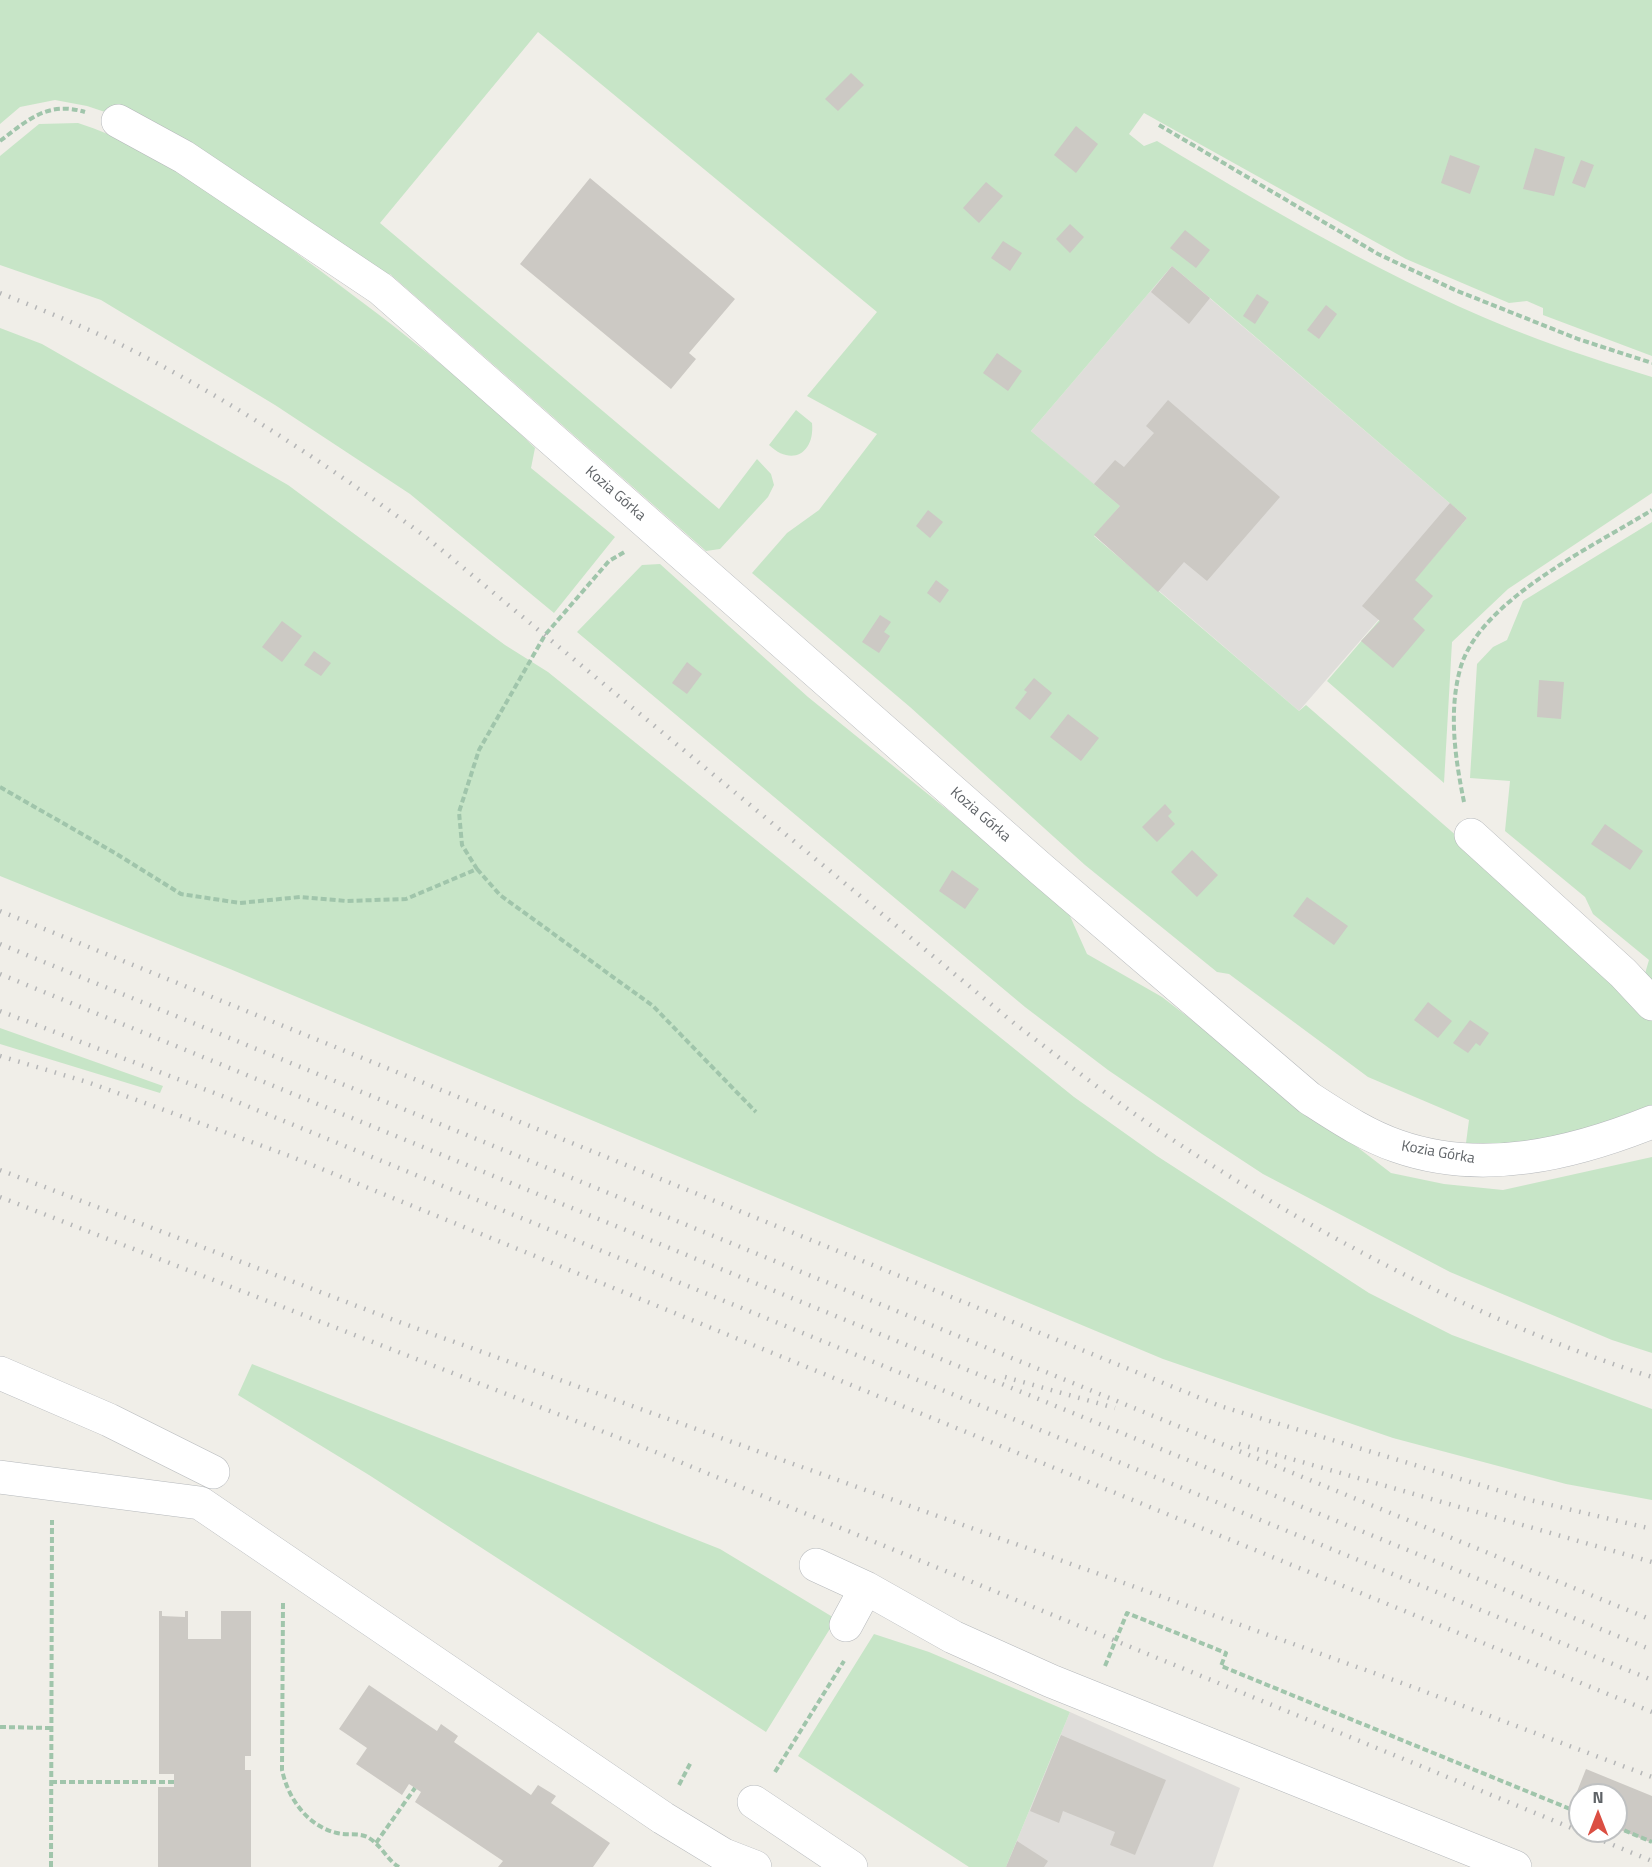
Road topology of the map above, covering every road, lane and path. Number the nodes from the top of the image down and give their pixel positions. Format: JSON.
{"nodes":[{"id":1,"x":118,"y":121,"type":"joint"},
{"id":2,"x":1159,"y":125,"type":"dead end"},
{"id":3,"x":0,"y":141,"type":"edge"},
{"id":4,"x":1652,"y":363,"type":"edge"},
{"id":5,"x":1652,"y":510,"type":"edge"},
{"id":6,"x":658,"y":533,"type":"junction"},
{"id":7,"x":0,"y":787,"type":"edge"},
{"id":8,"x":1471,"y":835,"type":"joint"},
{"id":9,"x":477,"y":868,"type":"junction"},
{"id":10,"x":1652,"y":1004,"type":"edge"},
{"id":11,"x":756,"y":1112,"type":"dead end"},
{"id":12,"x":1652,"y":1122,"type":"edge"},
{"id":13,"x":0,"y":1373,"type":"edge"},
{"id":14,"x":213,"y":1472,"type":"dead end"},
{"id":15,"x":0,"y":1477,"type":"edge"},
{"id":16,"x":51,"y":1538,"type":"dead end"},
{"id":17,"x":816,"y":1565,"type":"dead end"},
{"id":18,"x":866,"y":1588,"type":"junction"},
{"id":19,"x":283,"y":1605,"type":"dead end"},
{"id":20,"x":846,"y":1625,"type":"dead end"},
{"id":21,"x":845,"y":1659,"type":"dead end"},
{"id":22,"x":1094,"y":1664,"type":"dead end"},
{"id":23,"x":0,"y":1727,"type":"edge"},
{"id":24,"x":51,"y":1728,"type":"junction"},
{"id":25,"x":51,"y":1782,"type":"junction"},
{"id":26,"x":174,"y":1782,"type":"dead end"},
{"id":27,"x":415,"y":1788,"type":"dead end"},
{"id":28,"x":754,"y":1802,"type":"joint"},
{"id":29,"x":1568,"y":1808,"type":"edge"},
{"id":30,"x":1628,"y":1832,"type":"edge"},
{"id":31,"x":1652,"y":1842,"type":"edge"},
{"id":32,"x":376,"y":1843,"type":"junction"},
{"id":33,"x":722,"y":1861,"type":"edge"},
{"id":34,"x":391,"y":1864,"type":"edge"},
{"id":35,"x":51,"y":1867,"type":"edge"},
{"id":36,"x":399,"y":1867,"type":"edge"},
{"id":37,"x":754,"y":1867,"type":"edge"},
{"id":38,"x":851,"y":1867,"type":"edge"},
{"id":39,"x":1515,"y":1867,"type":"edge"}],
"edges":[{"from":1,"to":3,"type":"path"},
{"from":1,"to":6,"type":"street","name":"Kozia Górka"},
{"from":2,"to":4,"type":"path"},
{"from":5,"to":8,"type":"path"},
{"from":6,"to":9,"type":"path"},
{"from":6,"to":12,"type":"street","name":"Kozia Górka"},
{"from":7,"to":9,"type":"path"},
{"from":8,"to":10,"type":"street"},
{"from":9,"to":11,"type":"path"},
{"from":13,"to":14,"type":"street"},
{"from":15,"to":33,"type":"street"},
{"from":16,"to":24,"type":"path"},
{"from":17,"to":18,"type":"street"},
{"from":18,"to":20,"type":"street"},
{"from":18,"to":39,"type":"street"},
{"from":19,"to":32,"type":"path"},
{"from":21,"to":28,"type":"path"},
{"from":22,"to":29,"type":"path"},
{"from":23,"to":24,"type":"path"},
{"from":24,"to":25,"type":"path"},
{"from":25,"to":26,"type":"path"},
{"from":25,"to":35,"type":"path"},
{"from":27,"to":32,"type":"path"},
{"from":28,"to":38,"type":"street"},
{"from":30,"to":31,"type":"path"},
{"from":32,"to":34,"type":"path"},
{"from":33,"to":37,"type":"street"},
{"from":34,"to":36,"type":"path"}]}
